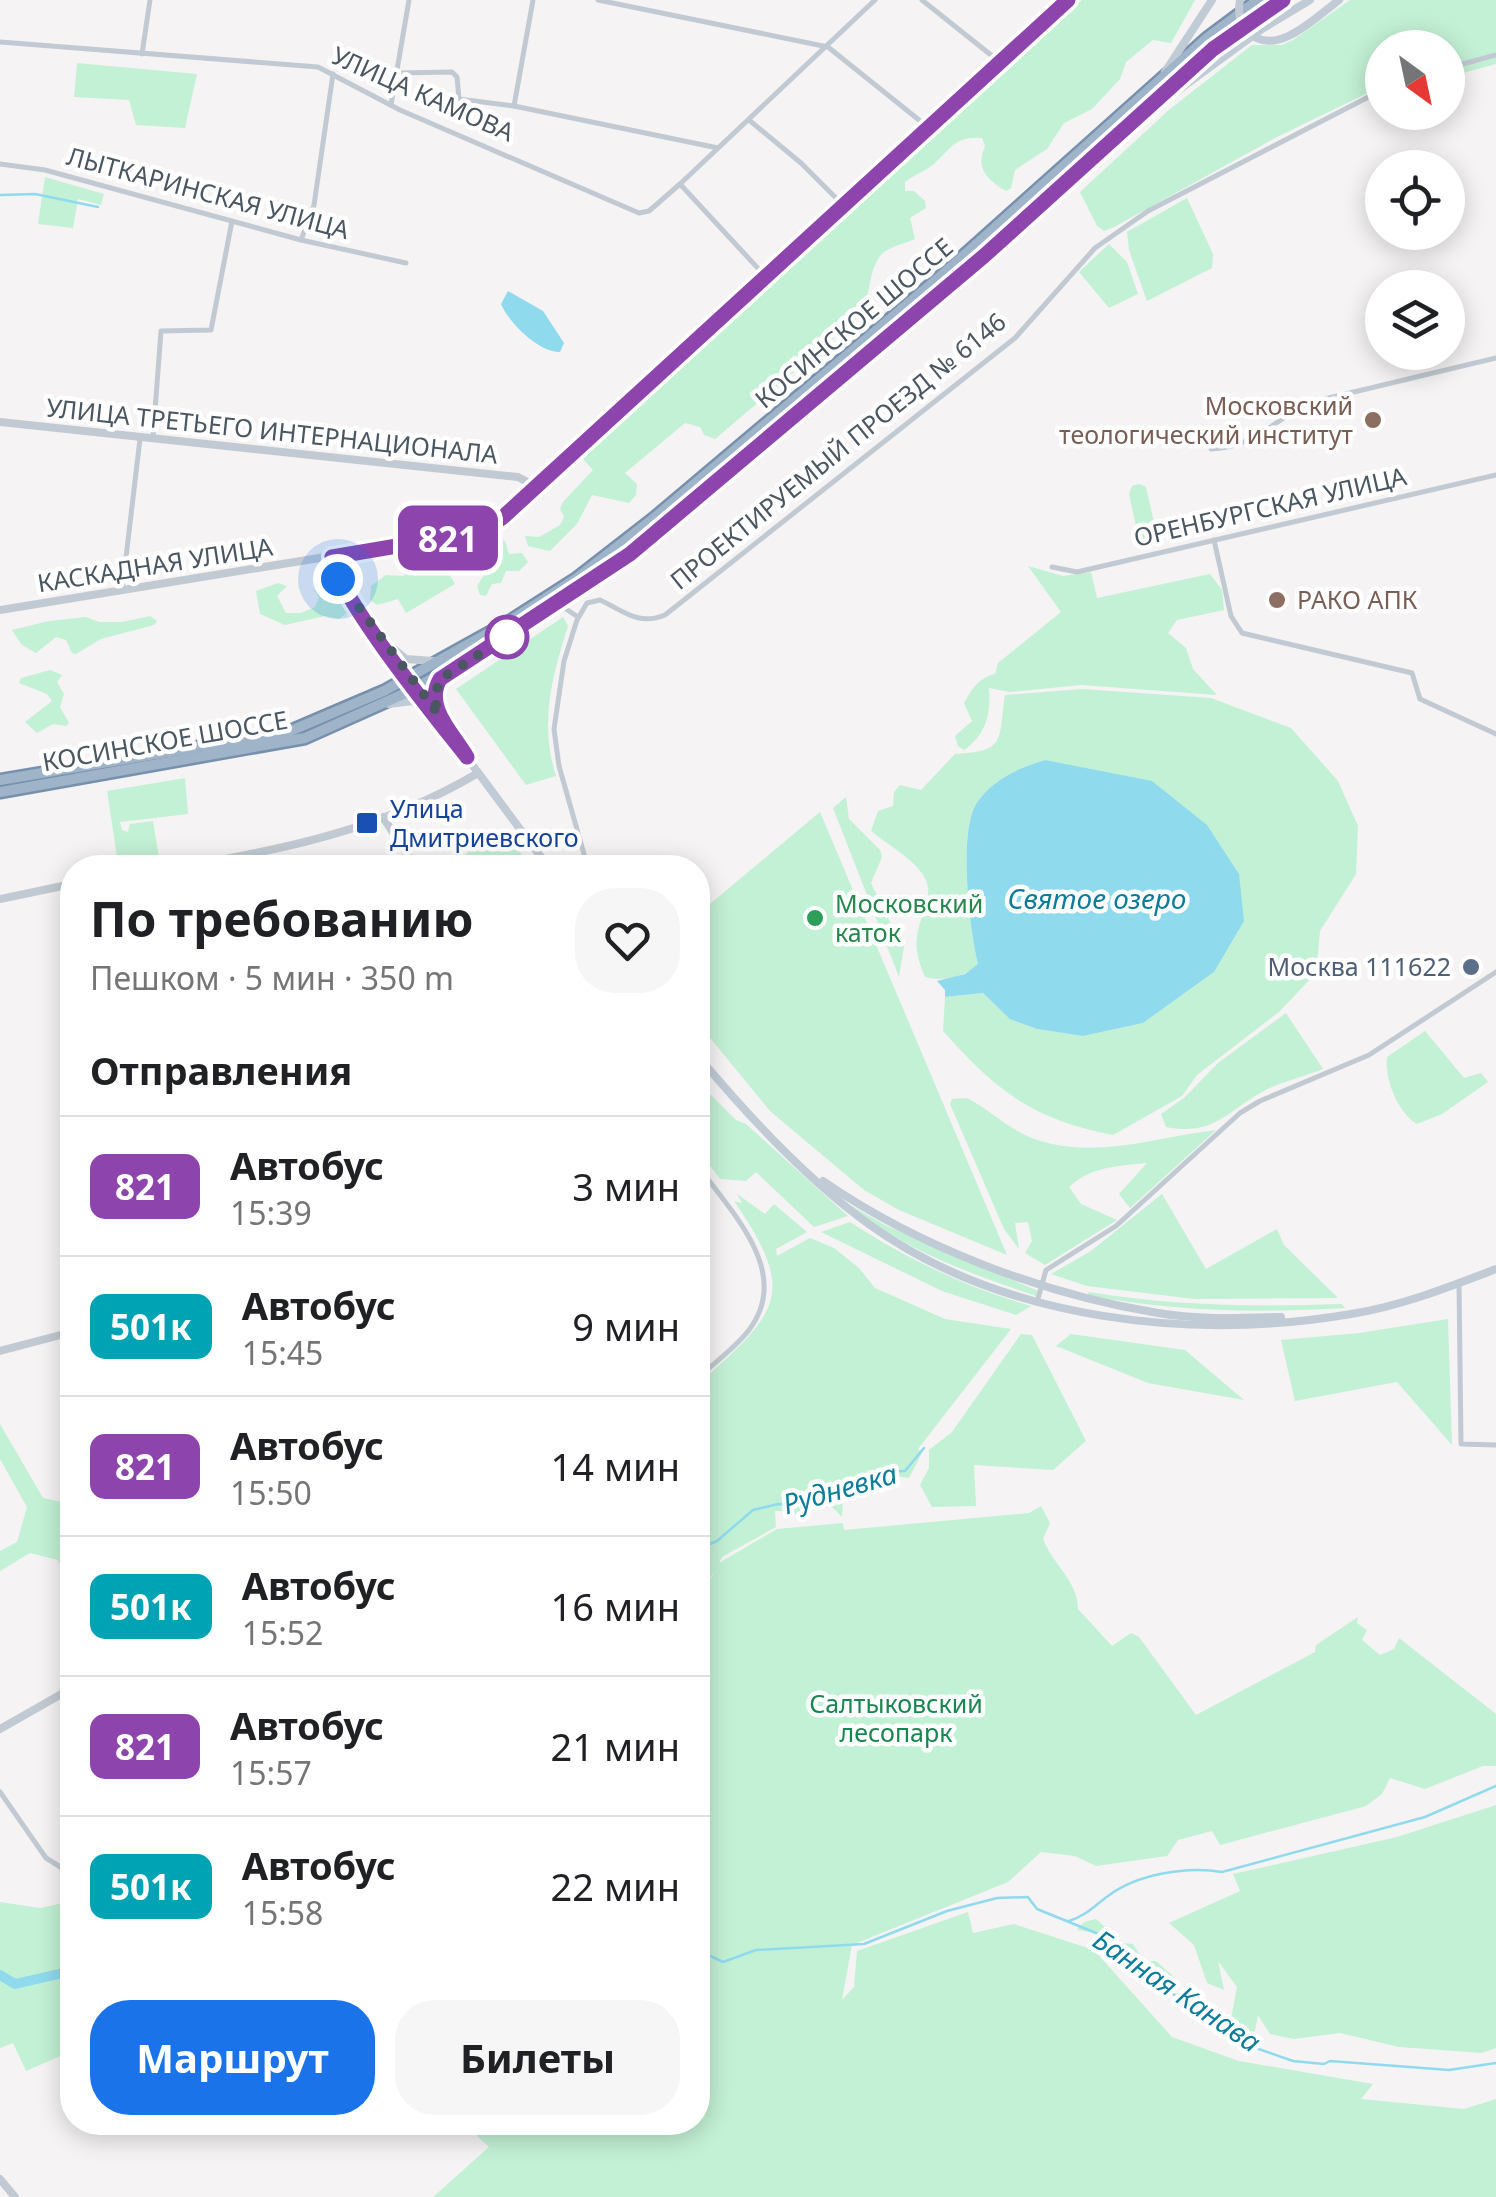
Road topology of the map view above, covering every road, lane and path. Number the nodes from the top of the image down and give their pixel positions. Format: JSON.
{"nodes":[{"id":1,"x":150,"y":0,"type":"edge"},
{"id":2,"x":408,"y":0,"type":"edge"},
{"id":3,"x":533,"y":0,"type":"edge"},
{"id":4,"x":598,"y":0,"type":"edge"},
{"id":5,"x":875,"y":0,"type":"edge"},
{"id":6,"x":922,"y":0,"type":"edge"},
{"id":7,"x":1068,"y":0,"type":"edge"},
{"id":8,"x":1212,"y":0,"type":"edge"},
{"id":9,"x":1240,"y":0,"type":"edge"},
{"id":10,"x":1258,"y":0,"type":"edge"},
{"id":11,"x":1283,"y":0,"type":"edge"},
{"id":12,"x":1310,"y":0,"type":"edge"},
{"id":13,"x":1339,"y":0,"type":"edge"},
{"id":14,"x":0,"y":42,"type":"edge"},
{"id":15,"x":828,"y":48,"type":"junction"},
{"id":16,"x":142,"y":54,"type":"junction"},
{"id":17,"x":1496,"y":55,"type":"edge"},
{"id":18,"x":1001,"y":63,"type":"junction"},
{"id":19,"x":1465,"y":63,"type":"edge"},
{"id":20,"x":333,"y":74,"type":"junction"},
{"id":21,"x":398,"y":74,"type":"junction"},
{"id":22,"x":1150,"y":91,"type":"junction"},
{"id":23,"x":1365,"y":99,"type":"edge"},
{"id":24,"x":391,"y":104,"type":"junction"},
{"id":25,"x":514,"y":106,"type":"junction"},
{"id":26,"x":749,"y":120,"type":"junction"},
{"id":27,"x":1134,"y":122,"type":"junction"},
{"id":28,"x":930,"y":128,"type":"junction"},
{"id":29,"x":718,"y":148,"type":"junction"},
{"id":30,"x":0,"y":164,"type":"edge"},
{"id":31,"x":680,"y":184,"type":"junction"},
{"id":32,"x":844,"y":206,"type":"junction"},
{"id":33,"x":232,"y":221,"type":"junction"},
{"id":34,"x":300,"y":240,"type":"junction"},
{"id":35,"x":406,"y":263,"type":"dead end"},
{"id":36,"x":766,"y":277,"type":"junction"},
{"id":37,"x":1496,"y":358,"type":"edge"},
{"id":38,"x":0,"y":422,"type":"edge"},
{"id":39,"x":140,"y":436,"type":"junction"},
{"id":40,"x":152,"y":437,"type":"junction"},
{"id":41,"x":1211,"y":449,"type":"dead end"},
{"id":42,"x":1496,"y":475,"type":"edge"},
{"id":43,"x":537,"y":487,"type":"junction"},
{"id":44,"x":1214,"y":540,"type":"junction"},
{"id":45,"x":351,"y":554,"type":"junction"},
{"id":46,"x":332,"y":557,"type":"junction"},
{"id":47,"x":316,"y":560,"type":"junction"},
{"id":48,"x":1052,"y":567,"type":"dead end"},
{"id":49,"x":338,"y":579,"type":"junction"},
{"id":50,"x":122,"y":591,"type":"junction"},
{"id":51,"x":574,"y":593,"type":"junction"},
{"id":52,"x":551,"y":608,"type":"junction"},
{"id":53,"x":568,"y":609,"type":"junction"},
{"id":54,"x":0,"y":610,"type":"edge"},
{"id":55,"x":578,"y":617,"type":"junction"},
{"id":56,"x":384,"y":643,"type":"junction"},
{"id":57,"x":454,"y":661,"type":"junction"},
{"id":58,"x":414,"y":682,"type":"junction"},
{"id":59,"x":386,"y":690,"type":"junction"},
{"id":60,"x":380,"y":706,"type":"junction"},
{"id":61,"x":438,"y":716,"type":"junction"},
{"id":62,"x":1496,"y":734,"type":"edge"},
{"id":63,"x":478,"y":773,"type":"junction"},
{"id":64,"x":0,"y":780,"type":"edge"},
{"id":65,"x":0,"y":792,"type":"edge"},
{"id":66,"x":382,"y":817,"type":"junction"},
{"id":67,"x":246,"y":855,"type":"edge"},
{"id":68,"x":407,"y":855,"type":"edge"},
{"id":69,"x":539,"y":855,"type":"edge"},
{"id":70,"x":584,"y":855,"type":"edge"},
{"id":71,"x":60,"y":886,"type":"edge"},
{"id":72,"x":0,"y":899,"type":"edge"},
{"id":73,"x":1496,"y":972,"type":"edge"},
{"id":74,"x":710,"y":1070,"type":"edge"},
{"id":75,"x":803,"y":1167,"type":"junction"},
{"id":76,"x":710,"y":1183,"type":"edge"},
{"id":77,"x":1496,"y":1269,"type":"edge"},
{"id":78,"x":1459,"y":1283,"type":"junction"},
{"id":79,"x":1044,"y":1286,"type":"junction"},
{"id":80,"x":1037,"y":1302,"type":"junction"},
{"id":81,"x":1354,"y":1314,"type":"junction"},
{"id":82,"x":60,"y":1335,"type":"edge"},
{"id":83,"x":0,"y":1351,"type":"edge"},
{"id":84,"x":710,"y":1367,"type":"edge"},
{"id":85,"x":1496,"y":1445,"type":"edge"},
{"id":86,"x":60,"y":1695,"type":"edge"},
{"id":87,"x":0,"y":1729,"type":"edge"},
{"id":88,"x":0,"y":1792,"type":"edge"},
{"id":89,"x":60,"y":1867,"type":"edge"},
{"id":90,"x":0,"y":2180,"type":"edge"},
{"id":91,"x":16,"y":2197,"type":"edge"}],
"edges":[{"from":1,"to":16,"type":"street"},
{"from":2,"to":21,"type":"street"},
{"from":3,"to":25,"type":"street"},
{"from":4,"to":15,"type":"street"},
{"from":5,"to":15,"type":"street"},
{"from":6,"to":18,"type":"street"},
{"from":7,"to":18,"type":"street","name":"КАСКАДНАЯ УЛИЦА"},
{"from":8,"to":22,"type":"main road"},
{"from":9,"to":13,"type":"main road","bridge":true},
{"from":10,"to":22,"type":"highway","name":"КОСИНСКОЕ ШОССЕ"},
{"from":11,"to":27,"type":"highway","name":"КОСИНСКОЕ ШОССЕ"},
{"from":12,"to":27,"type":"main road"},
{"from":14,"to":16,"type":"street","name":"УЛИЦА КАМОВА"},
{"from":15,"to":26,"type":"street"},
{"from":15,"to":28,"type":"street"},
{"from":16,"to":20,"type":"street","name":"УЛИЦА КАМОВА"},
{"from":17,"to":19,"type":"street"},
{"from":18,"to":28,"type":"street","name":"КАСКАДНАЯ УЛИЦА"},
{"from":20,"to":24,"type":"street","name":"УЛИЦА КАМОВА"},
{"from":20,"to":34,"type":"street"},
{"from":21,"to":24,"type":"street"},
{"from":21,"to":25,"type":"street"},
{"from":22,"to":57,"type":"highway","name":"КОСИНСКОЕ ШОССЕ"},
{"from":23,"to":55,"type":"street","name":"ПРОЕКТИРУЕМЫЙ ПРОЕЗД № 6146"},
{"from":24,"to":31,"type":"street","name":"УЛИЦА КАМОВА"},
{"from":25,"to":29,"type":"street"},
{"from":26,"to":29,"type":"street"},
{"from":26,"to":32,"type":"street"},
{"from":27,"to":51,"type":"highway","name":"КОСИНСКОЕ ШОССЕ"},
{"from":28,"to":32,"type":"street","name":"КАСКАДНАЯ УЛИЦА"},
{"from":29,"to":31,"type":"street"},
{"from":30,"to":33,"type":"street","name":"ЛЫТКАРИНСКАЯ УЛИЦА"},
{"from":31,"to":36,"type":"street"},
{"from":32,"to":36,"type":"street","name":"КАСКАДНАЯ УЛИЦА"},
{"from":33,"to":34,"type":"street","name":"ЛЫТКАРИНСКАЯ УЛИЦА"},
{"from":33,"to":40,"type":"street"},
{"from":34,"to":35,"type":"street","name":"ЛЫТКАРИНСКАЯ УЛИЦА"},
{"from":36,"to":43,"type":"street","name":"КАСКАДНАЯ УЛИЦА"},
{"from":37,"to":41,"type":"street"},
{"from":38,"to":39,"type":"street","name":"УЛИЦА ТРЕТЬЕГО ИНТЕРНАЦИОНАЛА"},
{"from":39,"to":40,"type":"street","name":"УЛИЦА ТРЕТЬЕГО ИНТЕРНАЦИОНАЛА"},
{"from":39,"to":50,"type":"street"},
{"from":40,"to":43,"type":"street","name":"УЛИЦА ТРЕТЬЕГО ИНТЕРНАЦИОНАЛА"},
{"from":42,"to":44,"type":"street","name":"ОРЕНБУРГСКАЯ УЛИЦА"},
{"from":43,"to":45,"type":"street","name":"КАСКАДНАЯ УЛИЦА"},
{"from":44,"to":48,"type":"street","name":"ОРЕНБУРГСКАЯ УЛИЦА"},
{"from":44,"to":62,"type":"street"},
{"from":45,"to":46,"type":"street","name":"КАСКАДНАЯ УЛИЦА"},
{"from":45,"to":49,"type":"street"},
{"from":46,"to":47,"type":"street","name":"КАСКАДНАЯ УЛИЦА"},
{"from":46,"to":49,"type":"street"},
{"from":47,"to":49,"type":"street"},
{"from":47,"to":50,"type":"street","name":"КАСКАДНАЯ УЛИЦА"},
{"from":49,"to":56,"type":"street"},
{"from":50,"to":54,"type":"street","name":"КАСКАДНАЯ УЛИЦА"},
{"from":51,"to":52,"type":"highway","name":"КОСИНСКОЕ ШОССЕ"},
{"from":51,"to":53,"type":"street"},
{"from":52,"to":53,"type":"street"},
{"from":52,"to":57,"type":"highway","name":"КОСИНСКОЕ ШОССЕ"},
{"from":53,"to":55,"type":"street"},
{"from":55,"to":70,"type":"street"},
{"from":56,"to":57,"type":"street"},
{"from":56,"to":58,"type":"street"},
{"from":56,"to":59,"type":"street"},
{"from":57,"to":58,"type":"highway","name":"КОСИНСКОЕ ШОССЕ"},
{"from":57,"to":61,"type":"main road"},
{"from":58,"to":59,"type":"highway","name":"КОСИНСКОЕ ШОССЕ"},
{"from":58,"to":60,"type":"highway","name":"КОСИНСКОЕ ШОССЕ"},
{"from":58,"to":61,"type":"street"},
{"from":59,"to":64,"type":"highway","name":"КОСИНСКОЕ ШОССЕ"},
{"from":60,"to":61,"type":"main road"},
{"from":60,"to":65,"type":"highway","name":"КОСИНСКОЕ ШОССЕ"},
{"from":61,"to":63,"type":"main road"},
{"from":63,"to":66,"type":"street"},
{"from":63,"to":69,"type":"main road"},
{"from":66,"to":67,"type":"street"},
{"from":66,"to":68,"type":"street"},
{"from":71,"to":72,"type":"street"},
{"from":73,"to":79,"type":"street"},
{"from":74,"to":75,"type":"main road"},
{"from":75,"to":79,"type":"main road"},
{"from":75,"to":80,"type":"main road"},
{"from":76,"to":84,"type":"street"},
{"from":77,"to":78,"type":"main road"},
{"from":78,"to":81,"type":"main road"},
{"from":78,"to":85,"type":"street"},
{"from":79,"to":80,"type":"street"},
{"from":79,"to":81,"type":"main road"},
{"from":80,"to":81,"type":"main road"},
{"from":82,"to":83,"type":"street"},
{"from":86,"to":87,"type":"street"},
{"from":88,"to":89,"type":"street"},
{"from":90,"to":91,"type":"street"}]}
